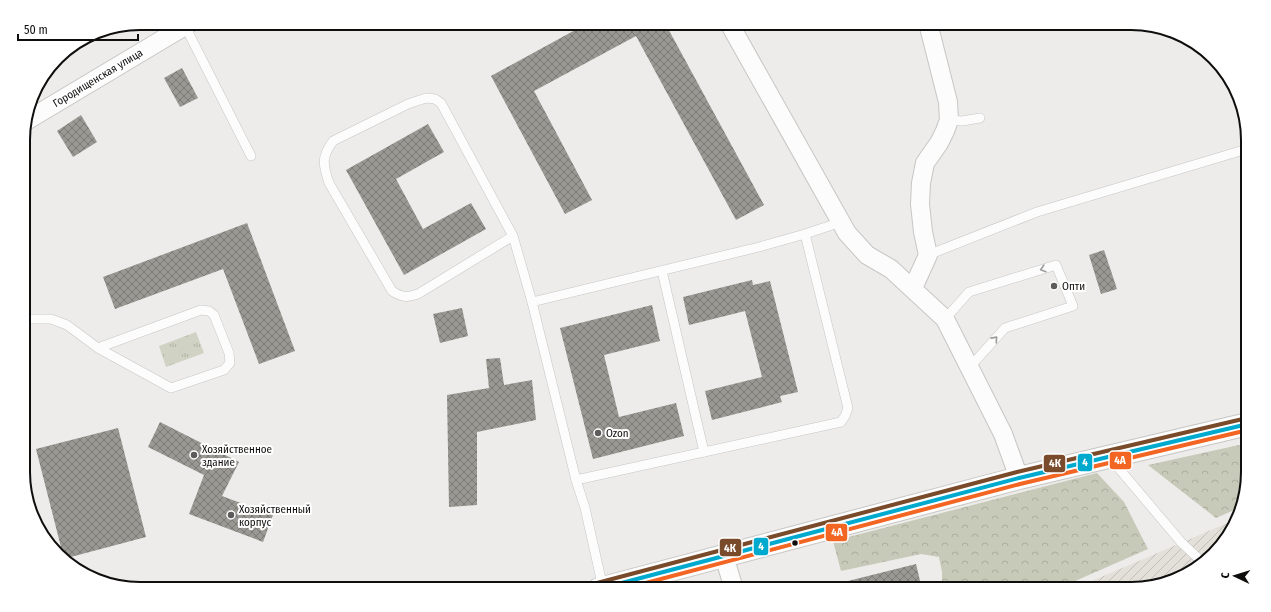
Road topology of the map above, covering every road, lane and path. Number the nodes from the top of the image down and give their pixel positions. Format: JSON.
{"nodes":[{"id":1,"x":179,"y":30,"type":"edge"},
{"id":2,"x":189,"y":30,"type":"edge"},
{"id":3,"x":732,"y":30,"type":"edge"},
{"id":4,"x":930,"y":30,"type":"edge"},
{"id":5,"x":33,"y":117,"type":"edge"},
{"id":6,"x":980,"y":118,"type":"dead end"},
{"id":7,"x":949,"y":120,"type":"junction"},
{"id":8,"x":1241,"y":151,"type":"edge"},
{"id":9,"x":251,"y":156,"type":"dead end"},
{"id":10,"x":841,"y":222,"type":"junction"},
{"id":11,"x":805,"y":234,"type":"junction"},
{"id":12,"x":513,"y":236,"type":"junction"},
{"id":13,"x":928,"y":255,"type":"junction"},
{"id":14,"x":662,"y":270,"type":"junction"},
{"id":15,"x":913,"y":288,"type":"junction"},
{"id":16,"x":532,"y":302,"type":"junction"},
{"id":17,"x":30,"y":319,"type":"edge"},
{"id":18,"x":945,"y":319,"type":"junction"},
{"id":19,"x":98,"y":348,"type":"junction"},
{"id":20,"x":969,"y":368,"type":"junction"},
{"id":21,"x":1241,"y":426,"type":"edge"},
{"id":22,"x":704,"y":452,"type":"junction"},
{"id":23,"x":1109,"y":457,"type":"junction"},
{"id":24,"x":1019,"y":478,"type":"junction"},
{"id":25,"x":576,"y":480,"type":"junction"},
{"id":26,"x":724,"y":556,"type":"junction"},
{"id":27,"x":1198,"y":558,"type":"edge"},
{"id":28,"x":600,"y":582,"type":"edge"},
{"id":29,"x":624,"y":582,"type":"edge"},
{"id":30,"x":732,"y":582,"type":"edge"}],
"edges":[{"from":1,"to":5,"type":"street","name":"Городищенская улица"},
{"from":2,"to":9,"type":"lane"},
{"from":3,"to":10,"type":"street"},
{"from":4,"to":7,"type":"street"},
{"from":6,"to":7,"type":"lane"},
{"from":7,"to":13,"type":"street"},
{"from":8,"to":13,"type":"lane"},
{"from":10,"to":11,"type":"lane"},
{"from":10,"to":15,"type":"street"},
{"from":11,"to":14,"type":"lane"},
{"from":11,"to":22,"type":"lane"},
{"from":12,"to":12,"type":"lane"},
{"from":12,"to":16,"type":"lane"},
{"from":13,"to":15,"type":"street"},
{"from":14,"to":16,"type":"lane"},
{"from":14,"to":22,"type":"lane"},
{"from":15,"to":18,"type":"street"},
{"from":16,"to":25,"type":"lane"},
{"from":17,"to":19,"type":"lane"},
{"from":18,"to":20,"type":"street"},
{"from":20,"to":18,"type":"lane","one_way":true},
{"from":19,"to":19,"type":"lane"},
{"from":20,"to":24,"type":"street"},
{"from":21,"to":23,"type":"street"},
{"from":22,"to":25,"type":"lane"},
{"from":23,"to":24,"type":"street"},
{"from":23,"to":27,"type":"lane"},
{"from":24,"to":26,"type":"street"},
{"from":25,"to":28,"type":"lane"},
{"from":26,"to":29,"type":"street"},
{"from":26,"to":30,"type":"street"}]}
